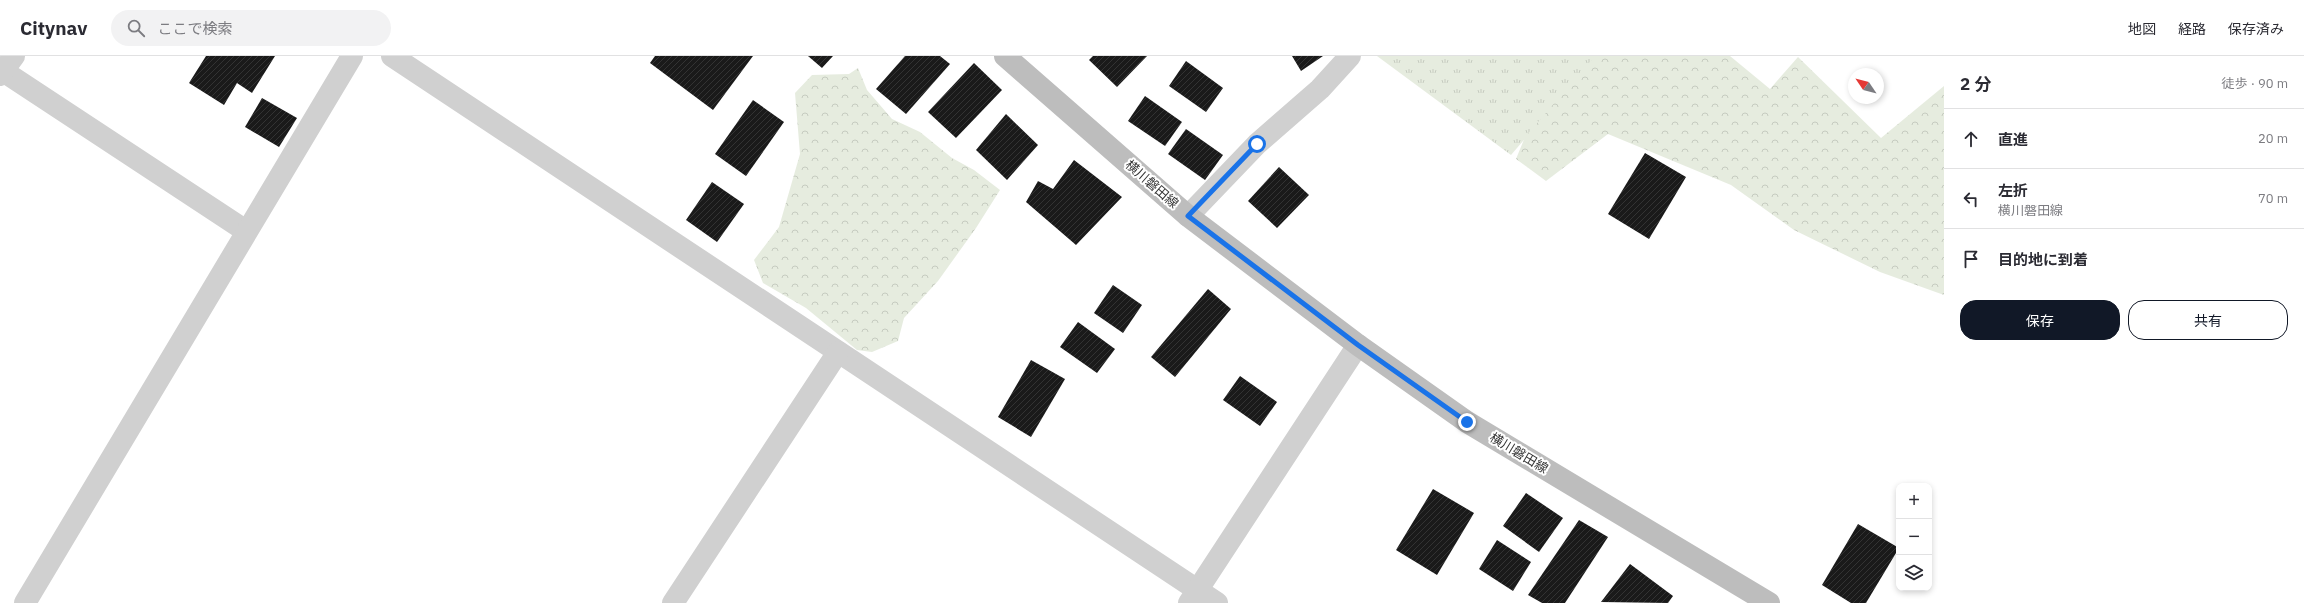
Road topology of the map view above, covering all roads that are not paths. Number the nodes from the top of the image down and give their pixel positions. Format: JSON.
{"nodes":[{"id":1,"x":352,"y":56,"type":"edge"},
{"id":2,"x":392,"y":56,"type":"edge"},
{"id":3,"x":1005,"y":56,"type":"edge"},
{"id":4,"x":1350,"y":56,"type":"edge"},
{"id":5,"x":5,"y":67,"type":"edge"},
{"id":6,"x":1188,"y":216,"type":"junction"},
{"id":7,"x":246,"y":231,"type":"junction"},
{"id":8,"x":1358,"y":345,"type":"junction"},
{"id":9,"x":838,"y":352,"type":"junction"},
{"id":10,"x":1194,"y":596,"type":"edge"},
{"id":11,"x":25,"y":603,"type":"edge"},
{"id":12,"x":673,"y":603,"type":"edge"},
{"id":13,"x":1218,"y":603,"type":"edge"},
{"id":14,"x":1769,"y":603,"type":"edge"}],
"edges":[{"from":1,"to":7,"type":"street"},
{"from":2,"to":9,"type":"street"},
{"from":3,"to":6,"type":"main road","name":"横川磐田線"},
{"from":4,"to":6,"type":"street"},
{"from":5,"to":7,"type":"street"},
{"from":6,"to":8,"type":"main road","name":"横川磐田線"},
{"from":7,"to":11,"type":"street"},
{"from":8,"to":10,"type":"street"},
{"from":8,"to":14,"type":"main road","name":"横川磐田線"},
{"from":9,"to":10,"type":"street"},
{"from":9,"to":12,"type":"street"},
{"from":10,"to":13,"type":"street"}]}
